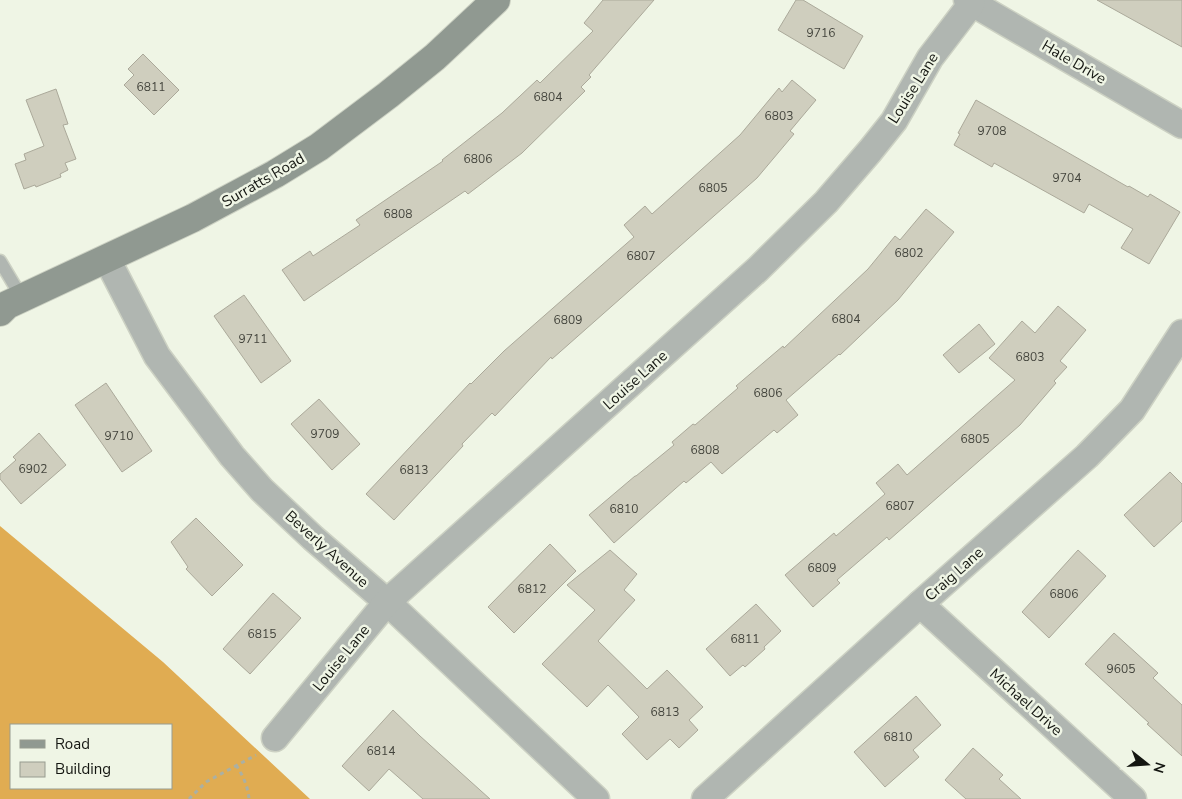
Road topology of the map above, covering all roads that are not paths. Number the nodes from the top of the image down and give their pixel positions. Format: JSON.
{"nodes":[{"id":1,"x":496,"y":0,"type":"edge"},
{"id":2,"x":969,"y":2,"type":"edge"},
{"id":3,"x":1182,"y":125,"type":"edge"},
{"id":4,"x":107,"y":259,"type":"junction"},
{"id":5,"x":0,"y":262,"type":"edge"},
{"id":6,"x":11,"y":305,"type":"edge"},
{"id":7,"x":1182,"y":333,"type":"edge"},
{"id":8,"x":387,"y":602,"type":"junction"},
{"id":9,"x":920,"y":604,"type":"junction"},
{"id":10,"x":275,"y":738,"type":"road end"},
{"id":11,"x":596,"y":799,"type":"edge"},
{"id":12,"x":705,"y":799,"type":"edge"},
{"id":13,"x":1133,"y":799,"type":"edge"}],
"edges":[{"from":1,"to":4,"type":"main road","name":"Surratts Road"},
{"from":2,"to":3,"type":"street","name":"Hale Drive"},
{"from":2,"to":8,"type":"street","name":"Louise Lane"},
{"from":4,"to":6,"type":"main road","name":"Surratts Road"},
{"from":4,"to":8,"type":"street","name":"Beverly Avenue"},
{"from":5,"to":6,"type":"lane"},
{"from":7,"to":9,"type":"street","name":"Craig Lane"},
{"from":8,"to":10,"type":"street","name":"Louise Lane"},
{"from":8,"to":11,"type":"street","name":"Beverly Avenue"},
{"from":9,"to":12,"type":"street","name":"Craig Lane"},
{"from":9,"to":13,"type":"street","name":"Michael Drive"}]}
